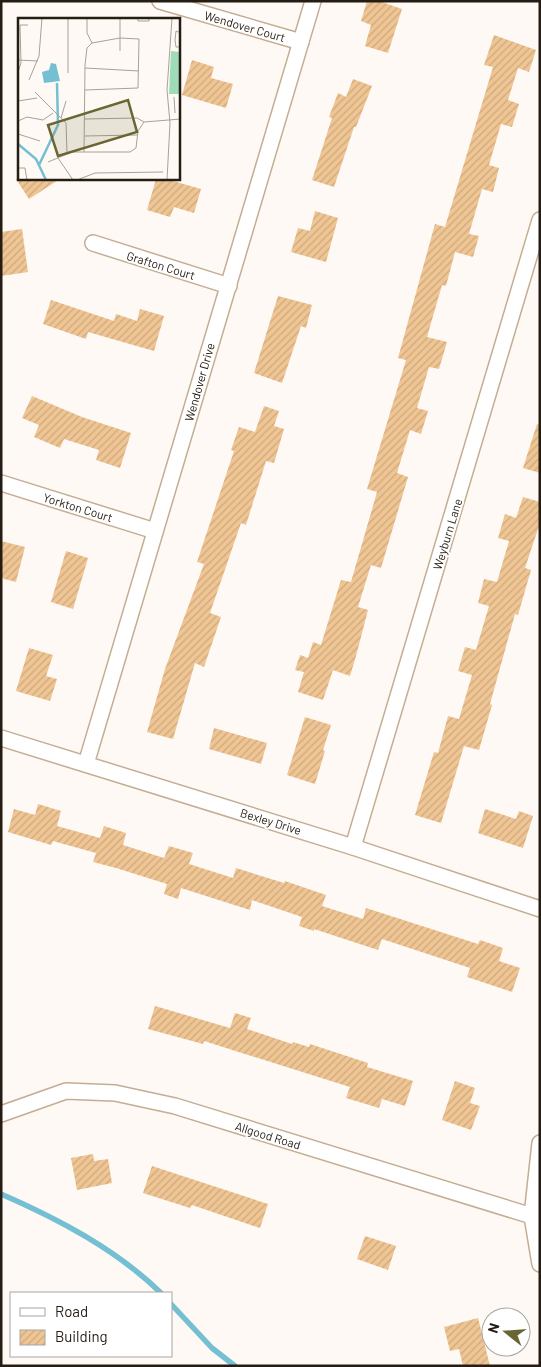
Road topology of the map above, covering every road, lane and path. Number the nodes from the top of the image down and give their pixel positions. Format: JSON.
{"nodes":[{"id":1,"x":160,"y":1,"type":"edge"},
{"id":2,"x":313,"y":1,"type":"edge"},
{"id":3,"x":300,"y":42,"type":"junction"},
{"id":4,"x":540,"y":220,"type":"edge"},
{"id":5,"x":93,"y":243,"type":"dead end"},
{"id":6,"x":228,"y":286,"type":"junction"},
{"id":7,"x":1,"y":483,"type":"edge"},
{"id":8,"x":155,"y":531,"type":"junction"},
{"id":9,"x":1,"y":738,"type":"edge"},
{"id":10,"x":86,"y":764,"type":"junction"},
{"id":11,"x":353,"y":847,"type":"junction"},
{"id":12,"x":540,"y":909,"type":"edge"},
{"id":13,"x":1,"y":1114,"type":"edge"},
{"id":14,"x":540,"y":1143,"type":"edge"},
{"id":15,"x":532,"y":1216,"type":"junction"},
{"id":16,"x":540,"y":1264,"type":"edge"}],
"edges":[{"from":1,"to":3,"type":"street","name":"Wendover Court"},
{"from":2,"to":3,"type":"street","name":"Wendover Drive"},
{"from":3,"to":6,"type":"street","name":"Wendover Drive"},
{"from":4,"to":11,"type":"street","name":"Weyburn Lane"},
{"from":5,"to":6,"type":"street","name":"Grafton Court"},
{"from":6,"to":8,"type":"street","name":"Wendover Drive"},
{"from":7,"to":8,"type":"street","name":"Yorkton Court"},
{"from":8,"to":10,"type":"street","name":"Wendover Drive"},
{"from":9,"to":10,"type":"street","name":"Bexley Drive"},
{"from":10,"to":11,"type":"street","name":"Bexley Drive"},
{"from":11,"to":12,"type":"street","name":"Bexley Drive"},
{"from":13,"to":15,"type":"street","name":"Allgood Road"},
{"from":14,"to":15,"type":"street"},
{"from":15,"to":16,"type":"street"}]}
